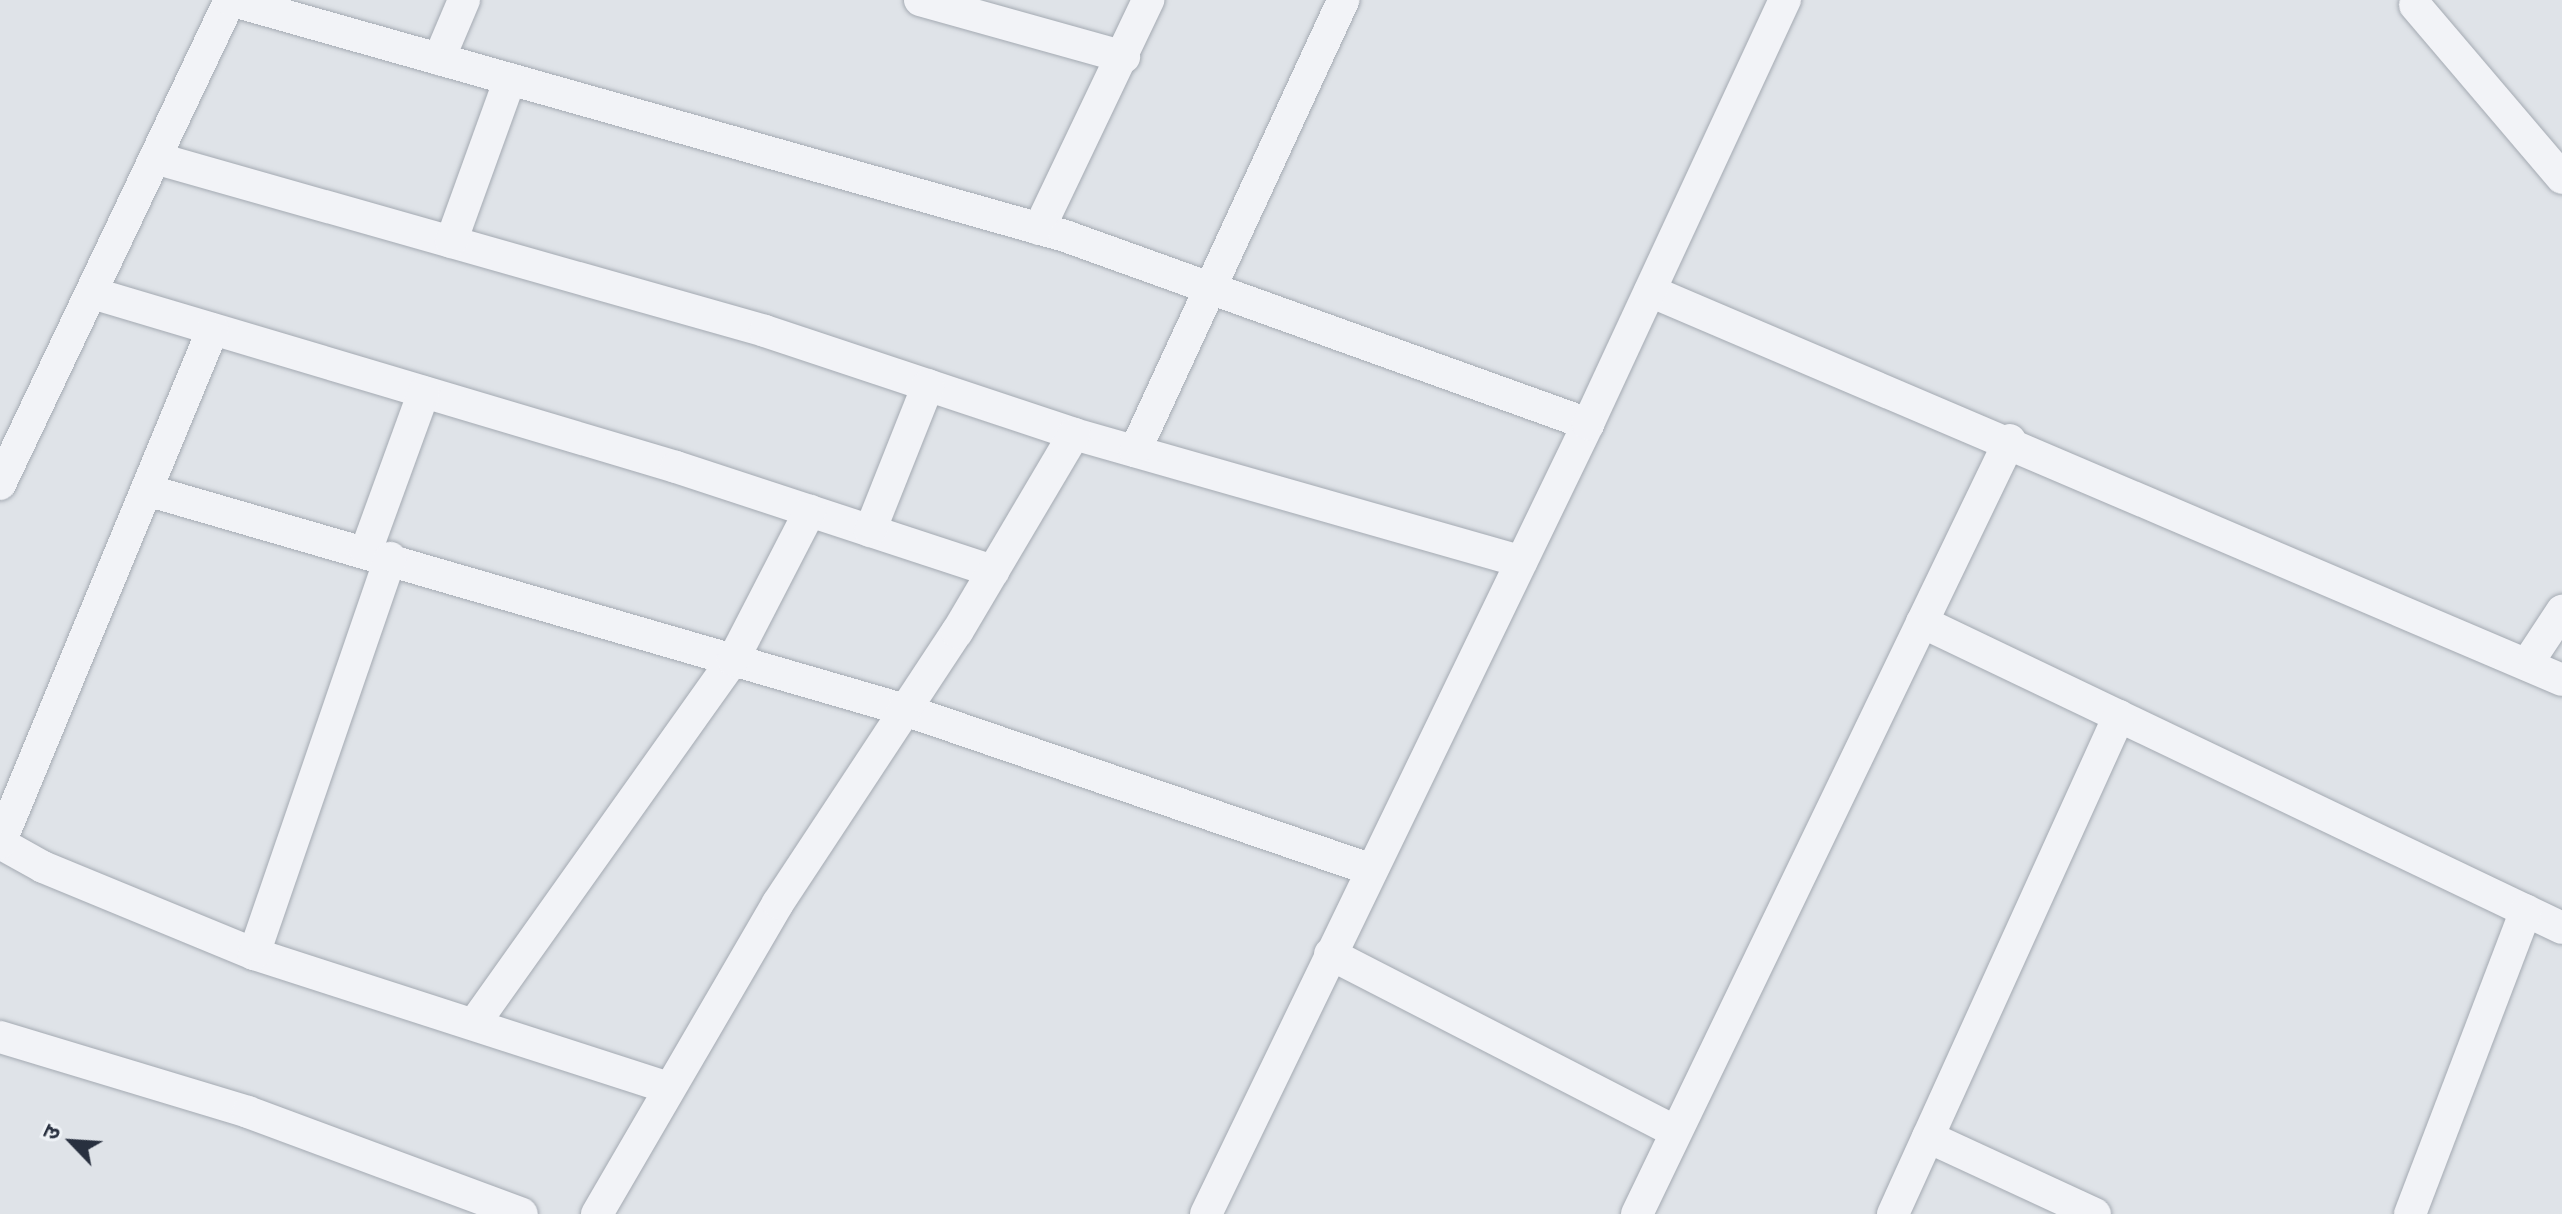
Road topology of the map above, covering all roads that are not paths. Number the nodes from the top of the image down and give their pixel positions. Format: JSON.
{"nodes":[{"id":1,"x":464,"y":0,"type":"edge"},
{"id":2,"x":920,"y":0,"type":"edge"},
{"id":3,"x":1148,"y":0,"type":"edge"},
{"id":4,"x":1343,"y":0,"type":"edge"},
{"id":5,"x":1785,"y":0,"type":"edge"},
{"id":6,"x":2415,"y":5,"type":"dead end"},
{"id":7,"x":1124,"y":57,"type":"junction"},
{"id":8,"x":439,"y":59,"type":"junction"},
{"id":9,"x":510,"y":79,"type":"junction"},
{"id":10,"x":155,"y":158,"type":"junction"},
{"id":11,"x":2562,"y":178,"type":"edge"},
{"id":12,"x":1039,"y":229,"type":"junction"},
{"id":13,"x":451,"y":242,"type":"junction"},
{"id":14,"x":1207,"y":286,"type":"junction"},
{"id":15,"x":1650,"y":291,"type":"junction"},
{"id":16,"x":92,"y":293,"type":"junction"},
{"id":17,"x":213,"y":329,"type":"junction"},
{"id":18,"x":928,"y":385,"type":"junction"},
{"id":19,"x":424,"y":392,"type":"junction"},
{"id":20,"x":1588,"y":424,"type":"junction"},
{"id":21,"x":1074,"y":434,"type":"junction"},
{"id":22,"x":2010,"y":440,"type":"junction"},
{"id":23,"x":1135,"y":451,"type":"junction"},
{"id":24,"x":0,"y":484,"type":"edge"},
{"id":25,"x":150,"y":491,"type":"junction"},
{"id":26,"x":810,"y":511,"type":"junction"},
{"id":27,"x":870,"y":531,"type":"junction"},
{"id":28,"x":378,"y":555,"type":"junction"},
{"id":29,"x":1521,"y":561,"type":"junction"},
{"id":30,"x":993,"y":571,"type":"junction"},
{"id":31,"x":2562,"y":611,"type":"edge"},
{"id":32,"x":1922,"y":622,"type":"junction"},
{"id":33,"x":733,"y":660,"type":"junction"},
{"id":34,"x":2527,"y":664,"type":"junction"},
{"id":35,"x":2562,"y":680,"type":"edge"},
{"id":36,"x":902,"y":709,"type":"junction"},
{"id":37,"x":2119,"y":716,"type":"junction"},
{"id":38,"x":0,"y":843,"type":"edge"},
{"id":39,"x":1371,"y":870,"type":"junction"},
{"id":40,"x":2526,"y":910,"type":"junction"},
{"id":41,"x":2562,"y":928,"type":"edge"},
{"id":42,"x":254,"y":954,"type":"junction"},
{"id":43,"x":1330,"y":954,"type":"junction"},
{"id":44,"x":474,"y":1024,"type":"junction"},
{"id":45,"x":0,"y":1037,"type":"edge"},
{"id":46,"x":668,"y":1088,"type":"junction"},
{"id":47,"x":1674,"y":1131,"type":"junction"},
{"id":48,"x":1928,"y":1137,"type":"junction"},
{"id":49,"x":522,"y":1214,"type":"edge"},
{"id":50,"x":597,"y":1214,"type":"edge"},
{"id":51,"x":1206,"y":1214,"type":"edge"},
{"id":52,"x":1637,"y":1214,"type":"edge"},
{"id":53,"x":1893,"y":1214,"type":"edge"},
{"id":54,"x":2095,"y":1214,"type":"edge"},
{"id":55,"x":2410,"y":1214,"type":"edge"}],
"edges":[{"from":1,"to":8,"type":"street"},
{"from":2,"to":7,"type":"street"},
{"from":3,"to":7,"type":"street"},
{"from":4,"to":14,"type":"street"},
{"from":5,"to":15,"type":"street"},
{"from":6,"to":11,"type":"street"},
{"from":7,"to":12,"type":"street"},
{"from":8,"to":9,"type":"street"},
{"from":8,"to":10,"type":"street"},
{"from":9,"to":12,"type":"street"},
{"from":9,"to":13,"type":"street"},
{"from":10,"to":13,"type":"street"},
{"from":10,"to":16,"type":"street"},
{"from":12,"to":14,"type":"street"},
{"from":13,"to":18,"type":"street"},
{"from":14,"to":20,"type":"street"},
{"from":14,"to":23,"type":"street"},
{"from":15,"to":20,"type":"street"},
{"from":15,"to":22,"type":"street"},
{"from":16,"to":17,"type":"street"},
{"from":16,"to":24,"type":"street"},
{"from":17,"to":19,"type":"street"},
{"from":17,"to":25,"type":"street"},
{"from":18,"to":21,"type":"street"},
{"from":18,"to":27,"type":"street"},
{"from":19,"to":26,"type":"street"},
{"from":19,"to":28,"type":"street"},
{"from":20,"to":29,"type":"street"},
{"from":21,"to":23,"type":"street"},
{"from":21,"to":30,"type":"street"},
{"from":22,"to":32,"type":"street"},
{"from":22,"to":34,"type":"street"},
{"from":23,"to":29,"type":"street"},
{"from":25,"to":28,"type":"street"},
{"from":25,"to":38,"type":"street"},
{"from":26,"to":27,"type":"street"},
{"from":26,"to":33,"type":"street"},
{"from":27,"to":30,"type":"street"},
{"from":28,"to":33,"type":"street"},
{"from":28,"to":42,"type":"street"},
{"from":29,"to":39,"type":"street"},
{"from":30,"to":36,"type":"street"},
{"from":31,"to":34,"type":"street"},
{"from":32,"to":37,"type":"street"},
{"from":32,"to":47,"type":"street"},
{"from":33,"to":36,"type":"street"},
{"from":33,"to":44,"type":"street"},
{"from":34,"to":35,"type":"street"},
{"from":36,"to":39,"type":"street"},
{"from":36,"to":46,"type":"street"},
{"from":37,"to":40,"type":"street"},
{"from":37,"to":48,"type":"street"},
{"from":38,"to":42,"type":"street"},
{"from":39,"to":43,"type":"street"},
{"from":40,"to":41,"type":"street"},
{"from":40,"to":55,"type":"street"},
{"from":42,"to":44,"type":"street"},
{"from":43,"to":47,"type":"street"},
{"from":43,"to":51,"type":"street"},
{"from":44,"to":46,"type":"street"},
{"from":45,"to":49,"type":"street"},
{"from":46,"to":50,"type":"street"},
{"from":47,"to":52,"type":"street"},
{"from":48,"to":53,"type":"street"},
{"from":48,"to":54,"type":"street"}]}
